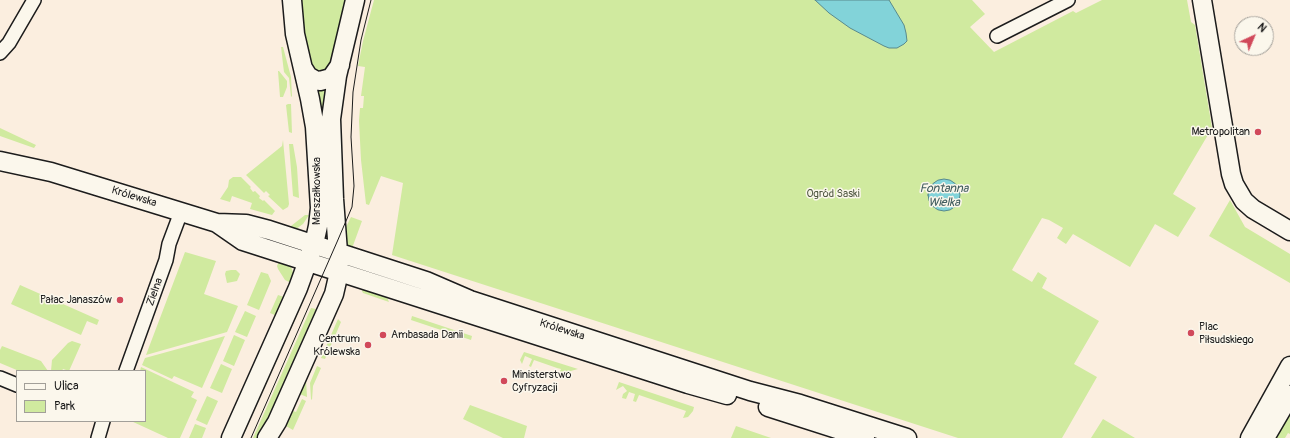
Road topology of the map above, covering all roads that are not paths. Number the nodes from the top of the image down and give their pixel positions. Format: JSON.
{"nodes":[{"id":1,"x":34,"y":0,"type":"edge"},
{"id":2,"x":292,"y":0,"type":"edge"},
{"id":3,"x":355,"y":0,"type":"edge"},
{"id":4,"x":1068,"y":0,"type":"edge"},
{"id":5,"x":1202,"y":0,"type":"edge"},
{"id":6,"x":997,"y":36,"type":"dead end"},
{"id":7,"x":0,"y":53,"type":"edge"},
{"id":8,"x":340,"y":65,"type":"junction"},
{"id":9,"x":303,"y":68,"type":"junction"},
{"id":10,"x":0,"y":148,"type":"edge"},
{"id":11,"x":0,"y":161,"type":"edge"},
{"id":12,"x":51,"y":172,"type":"junction"},
{"id":13,"x":181,"y":212,"type":"junction"},
{"id":14,"x":217,"y":223,"type":"junction"},
{"id":15,"x":1290,"y":231,"type":"edge"},
{"id":16,"x":314,"y":244,"type":"junction"},
{"id":17,"x":338,"y":252,"type":"junction"},
{"id":18,"x":308,"y":262,"type":"junction"},
{"id":19,"x":339,"y":272,"type":"junction"},
{"id":20,"x":1290,"y":366,"type":"edge"},
{"id":21,"x":126,"y":370,"type":"edge"},
{"id":22,"x":0,"y":378,"type":"edge"},
{"id":23,"x":16,"y":385,"type":"edge"},
{"id":24,"x":1290,"y":395,"type":"edge"},
{"id":25,"x":103,"y":422,"type":"edge"},
{"id":26,"x":98,"y":438,"type":"edge"},
{"id":27,"x":231,"y":438,"type":"edge"},
{"id":28,"x":268,"y":438,"type":"edge"},
{"id":29,"x":865,"y":438,"type":"edge"},
{"id":30,"x":907,"y":438,"type":"edge"},
{"id":31,"x":1250,"y":438,"type":"edge"},
{"id":32,"x":1265,"y":438,"type":"edge"}],
"edges":[{"from":1,"to":7,"type":"street"},
{"from":2,"to":9,"type":"street","name":"Marszałkowska"},
{"from":3,"to":8,"type":"street","name":"Marszałkowska"},
{"from":4,"to":6,"type":"street"},
{"from":5,"to":15,"type":"street"},
{"from":8,"to":9,"type":"street"},
{"from":8,"to":17,"type":"street","name":"Marszałkowska"},
{"from":9,"to":16,"type":"street","name":"Marszałkowska"},
{"from":10,"to":12,"type":"street","name":"Królewska"},
{"from":11,"to":12,"type":"street","name":"Królewska"},
{"from":12,"to":13,"type":"street","name":"Królewska"},
{"from":13,"to":14,"type":"street","name":"Królewska"},
{"from":13,"to":21,"type":"street","name":"Zielna"},
{"from":14,"to":16,"type":"street","name":"Królewska"},
{"from":14,"to":18,"type":"street","name":"Królewska"},
{"from":16,"to":17,"type":"street","name":"Królewska"},
{"from":16,"to":18,"type":"street","name":"Marszałkowska"},
{"from":17,"to":19,"type":"street","name":"Marszałkowska"},
{"from":17,"to":30,"type":"street","name":"Królewska"},
{"from":18,"to":19,"type":"street","name":"Królewska"},
{"from":18,"to":27,"type":"street","name":"Marszałkowska"},
{"from":19,"to":28,"type":"street","name":"Marszałkowska"},
{"from":19,"to":29,"type":"street","name":"Królewska"},
{"from":20,"to":31,"type":"street"},
{"from":22,"to":23,"type":"street"},
{"from":24,"to":32,"type":"street"},
{"from":25,"to":26,"type":"street"}]}
